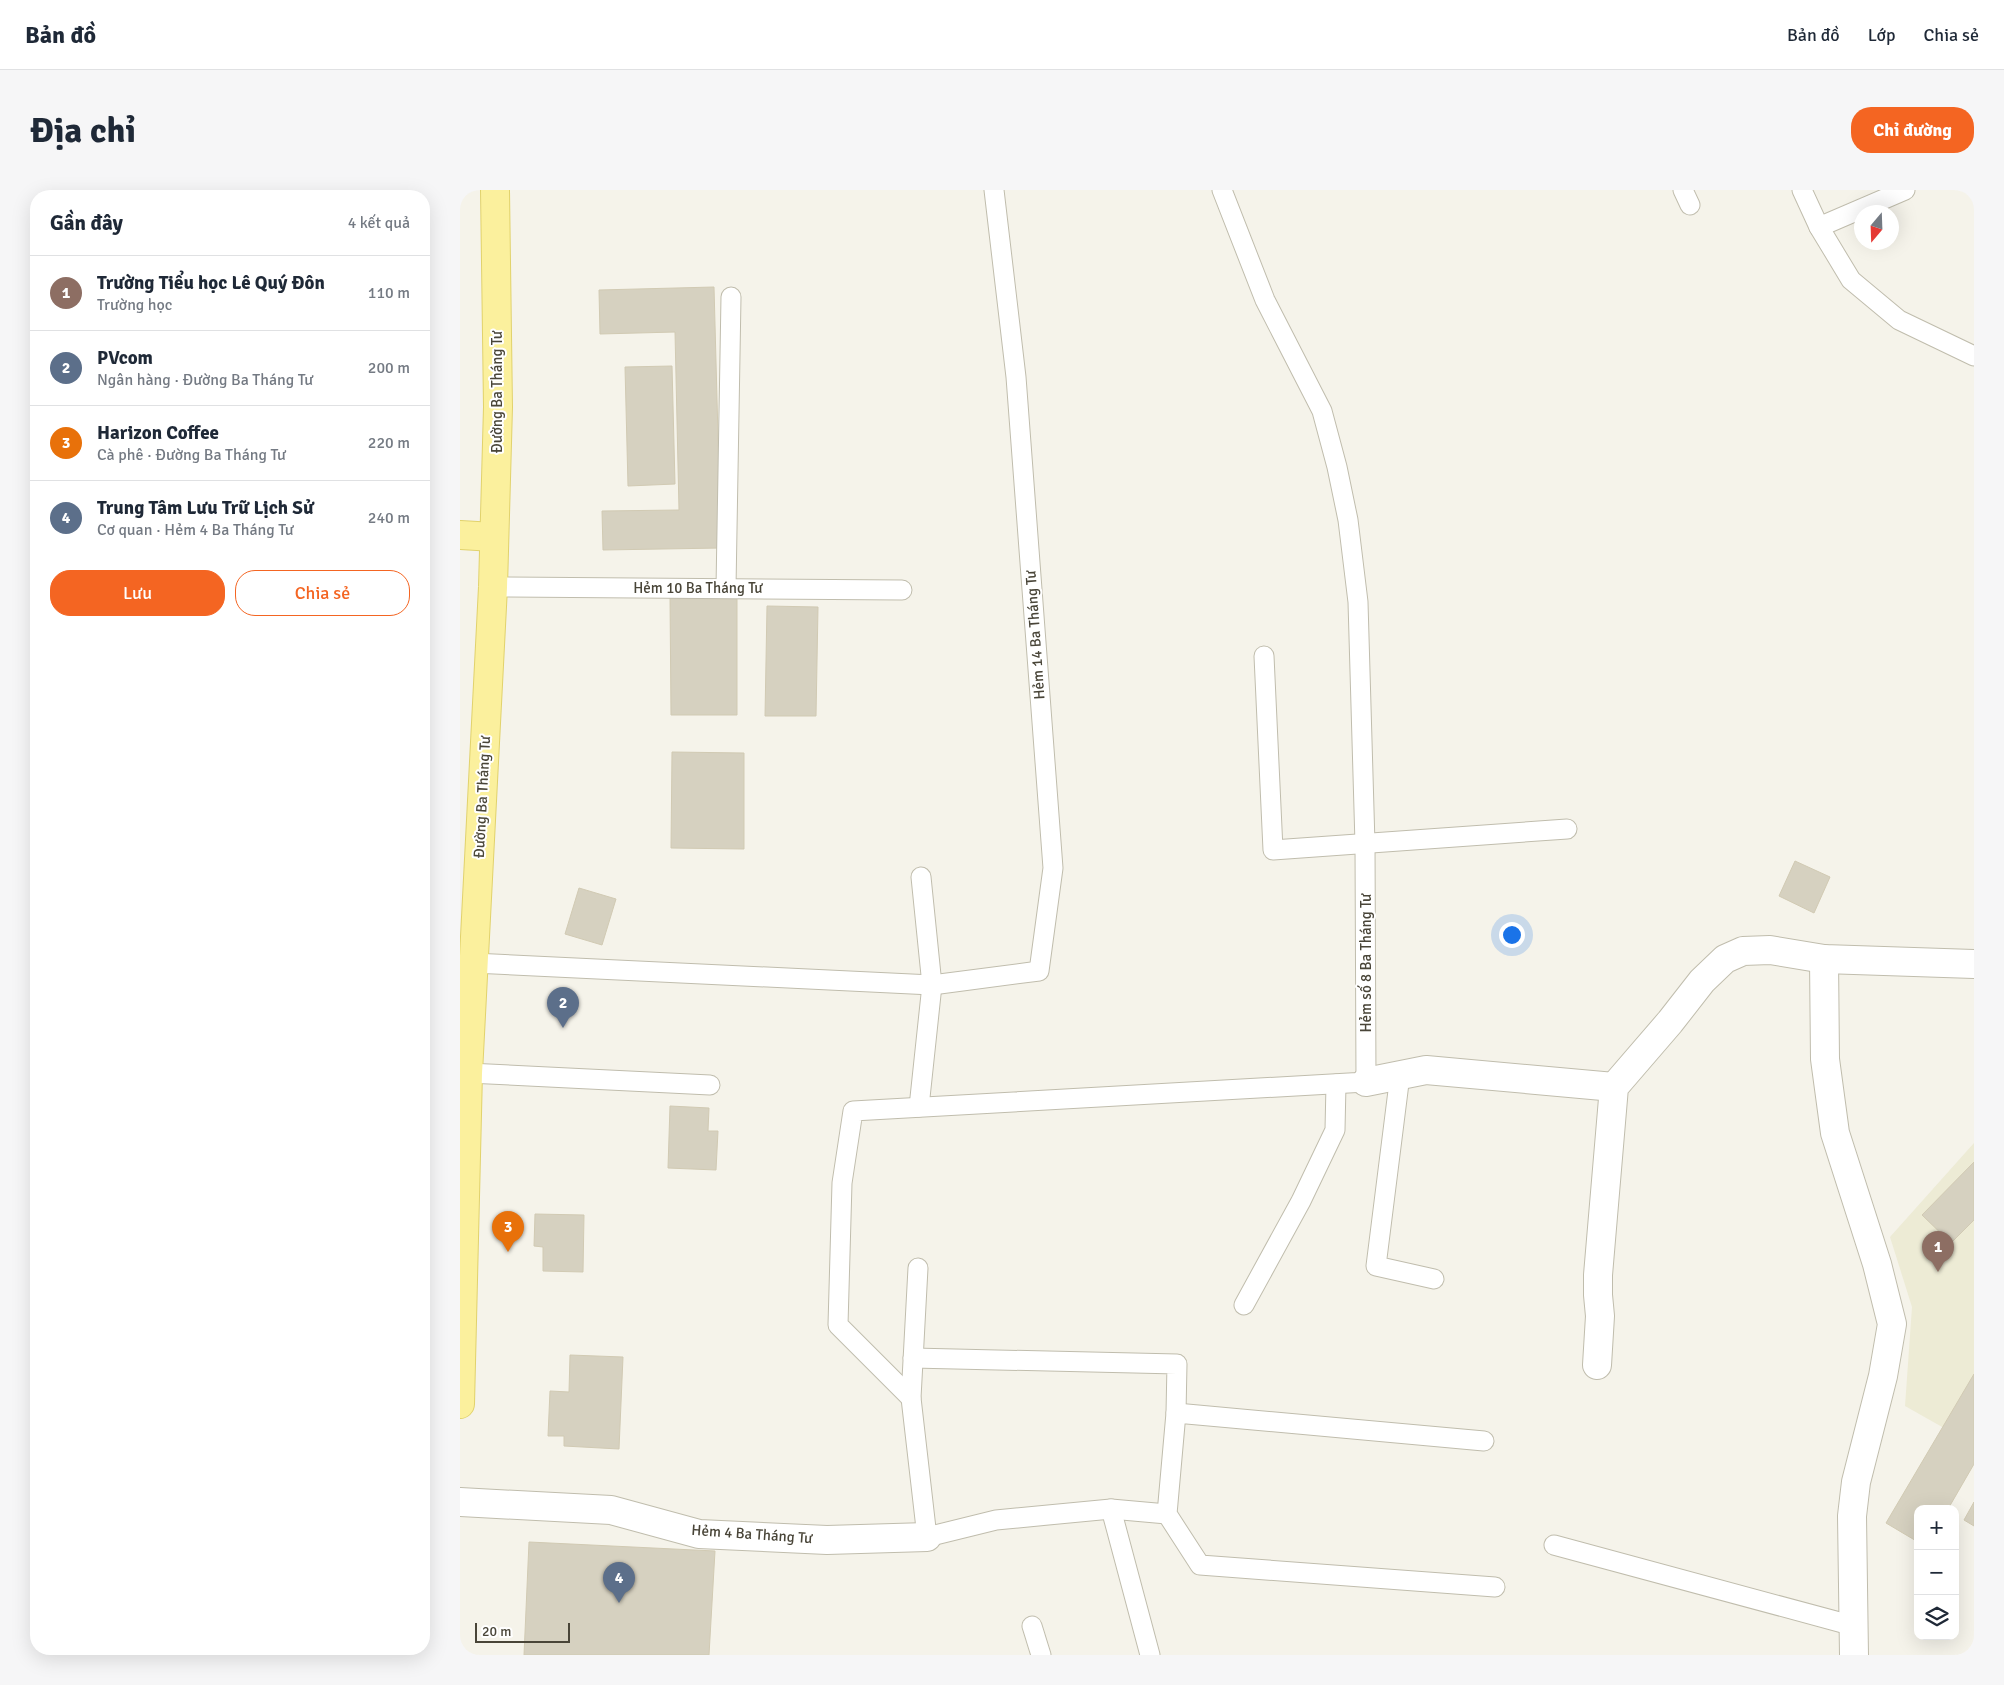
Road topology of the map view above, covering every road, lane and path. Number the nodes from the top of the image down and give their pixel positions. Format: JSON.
{"nodes":[{"id":1,"x":495,"y":190,"type":"edge"},
{"id":2,"x":994,"y":190,"type":"edge"},
{"id":3,"x":1222,"y":190,"type":"edge"},
{"id":4,"x":1802,"y":190,"type":"edge"},
{"id":5,"x":1905,"y":190,"type":"edge"},
{"id":6,"x":1819,"y":227,"type":"junction"},
{"id":7,"x":731,"y":297,"type":"dead end"},
{"id":8,"x":1974,"y":356,"type":"edge"},
{"id":9,"x":460,"y":535,"type":"edge"},
{"id":10,"x":494,"y":537,"type":"junction"},
{"id":11,"x":493,"y":587,"type":"junction"},
{"id":12,"x":726,"y":588,"type":"junction"},
{"id":13,"x":902,"y":590,"type":"dead end"},
{"id":14,"x":1264,"y":656,"type":"dead end"},
{"id":15,"x":1567,"y":829,"type":"dead end"},
{"id":16,"x":1365,"y":844,"type":"junction"},
{"id":17,"x":921,"y":877,"type":"dead end"},
{"id":18,"x":1824,"y":959,"type":"junction"},
{"id":19,"x":473,"y":963,"type":"junction"},
{"id":20,"x":1974,"y":964,"type":"edge"},
{"id":21,"x":932,"y":985,"type":"junction"},
{"id":22,"x":468,"y":1073,"type":"junction"},
{"id":23,"x":1400,"y":1075,"type":"junction"},
{"id":24,"x":1366,"y":1082,"type":"junction"},
{"id":25,"x":710,"y":1084,"type":"dead end"},
{"id":26,"x":1336,"y":1084,"type":"junction"},
{"id":27,"x":1614,"y":1087,"type":"junction"},
{"id":28,"x":920,"y":1107,"type":"junction"},
{"id":29,"x":918,"y":1268,"type":"dead end"},
{"id":30,"x":1434,"y":1279,"type":"dead end"},
{"id":31,"x":1244,"y":1305,"type":"dead end"},
{"id":32,"x":913,"y":1358,"type":"junction"},
{"id":33,"x":1597,"y":1364,"type":"dead end"},
{"id":34,"x":910,"y":1398,"type":"junction"},
{"id":35,"x":460,"y":1404,"type":"edge"},
{"id":36,"x":1176,"y":1414,"type":"junction"},
{"id":37,"x":1484,"y":1441,"type":"dead end"},
{"id":38,"x":460,"y":1502,"type":"edge"},
{"id":39,"x":1111,"y":1509,"type":"junction"},
{"id":40,"x":1167,"y":1514,"type":"junction"},
{"id":41,"x":927,"y":1537,"type":"junction"},
{"id":42,"x":1554,"y":1545,"type":"dead end"},
{"id":43,"x":1495,"y":1587,"type":"dead end"},
{"id":44,"x":1032,"y":1626,"type":"dead end"},
{"id":45,"x":1854,"y":1626,"type":"junction"},
{"id":46,"x":1041,"y":1655,"type":"edge"},
{"id":47,"x":1150,"y":1655,"type":"edge"},
{"id":48,"x":1854,"y":1655,"type":"edge"}],
"edges":[{"from":1,"to":10,"type":"main road","name":"Đường Ba Tháng Tư"},
{"from":2,"to":21,"type":"lane","name":"Hẻm 14 Ba Tháng Tư"},
{"from":3,"to":16,"type":"lane","name":"Hẻm số 8 Ba Tháng Tư"},
{"from":4,"to":6,"type":"lane"},
{"from":5,"to":6,"type":"lane"},
{"from":6,"to":8,"type":"lane"},
{"from":7,"to":12,"type":"lane"},
{"from":9,"to":10,"type":"main road"},
{"from":10,"to":11,"type":"main road","name":"Đường Ba Tháng Tư"},
{"from":11,"to":12,"type":"lane","name":"Hẻm 10 Ba Tháng Tư"},
{"from":11,"to":19,"type":"main road","name":"Đường Ba Tháng Tư"},
{"from":12,"to":13,"type":"lane","name":"Hẻm 10 Ba Tháng Tư"},
{"from":14,"to":16,"type":"lane"},
{"from":15,"to":16,"type":"lane"},
{"from":16,"to":24,"type":"lane","name":"Hẻm số 8 Ba Tháng Tư"},
{"from":17,"to":21,"type":"lane"},
{"from":18,"to":20,"type":"street"},
{"from":18,"to":27,"type":"street"},
{"from":18,"to":45,"type":"street"},
{"from":19,"to":21,"type":"lane"},
{"from":19,"to":22,"type":"main road","name":"Đường Ba Tháng Tư"},
{"from":21,"to":28,"type":"lane"},
{"from":22,"to":25,"type":"lane"},
{"from":22,"to":35,"type":"main road","name":"Đường Ba Tháng Tư"},
{"from":23,"to":24,"type":"street"},
{"from":23,"to":27,"type":"street"},
{"from":23,"to":30,"type":"lane"},
{"from":24,"to":26,"type":"lane"},
{"from":26,"to":28,"type":"lane"},
{"from":26,"to":31,"type":"lane"},
{"from":27,"to":33,"type":"street"},
{"from":28,"to":34,"type":"lane"},
{"from":29,"to":32,"type":"lane"},
{"from":32,"to":34,"type":"lane"},
{"from":32,"to":36,"type":"lane"},
{"from":34,"to":41,"type":"lane"},
{"from":36,"to":37,"type":"lane"},
{"from":36,"to":40,"type":"lane"},
{"from":38,"to":41,"type":"street","name":"Hẻm 4 Ba Tháng Tư"},
{"from":39,"to":40,"type":"lane"},
{"from":39,"to":41,"type":"lane"},
{"from":39,"to":47,"type":"lane"},
{"from":40,"to":43,"type":"lane"},
{"from":42,"to":45,"type":"lane"},
{"from":44,"to":46,"type":"lane"},
{"from":45,"to":48,"type":"street"}]}
